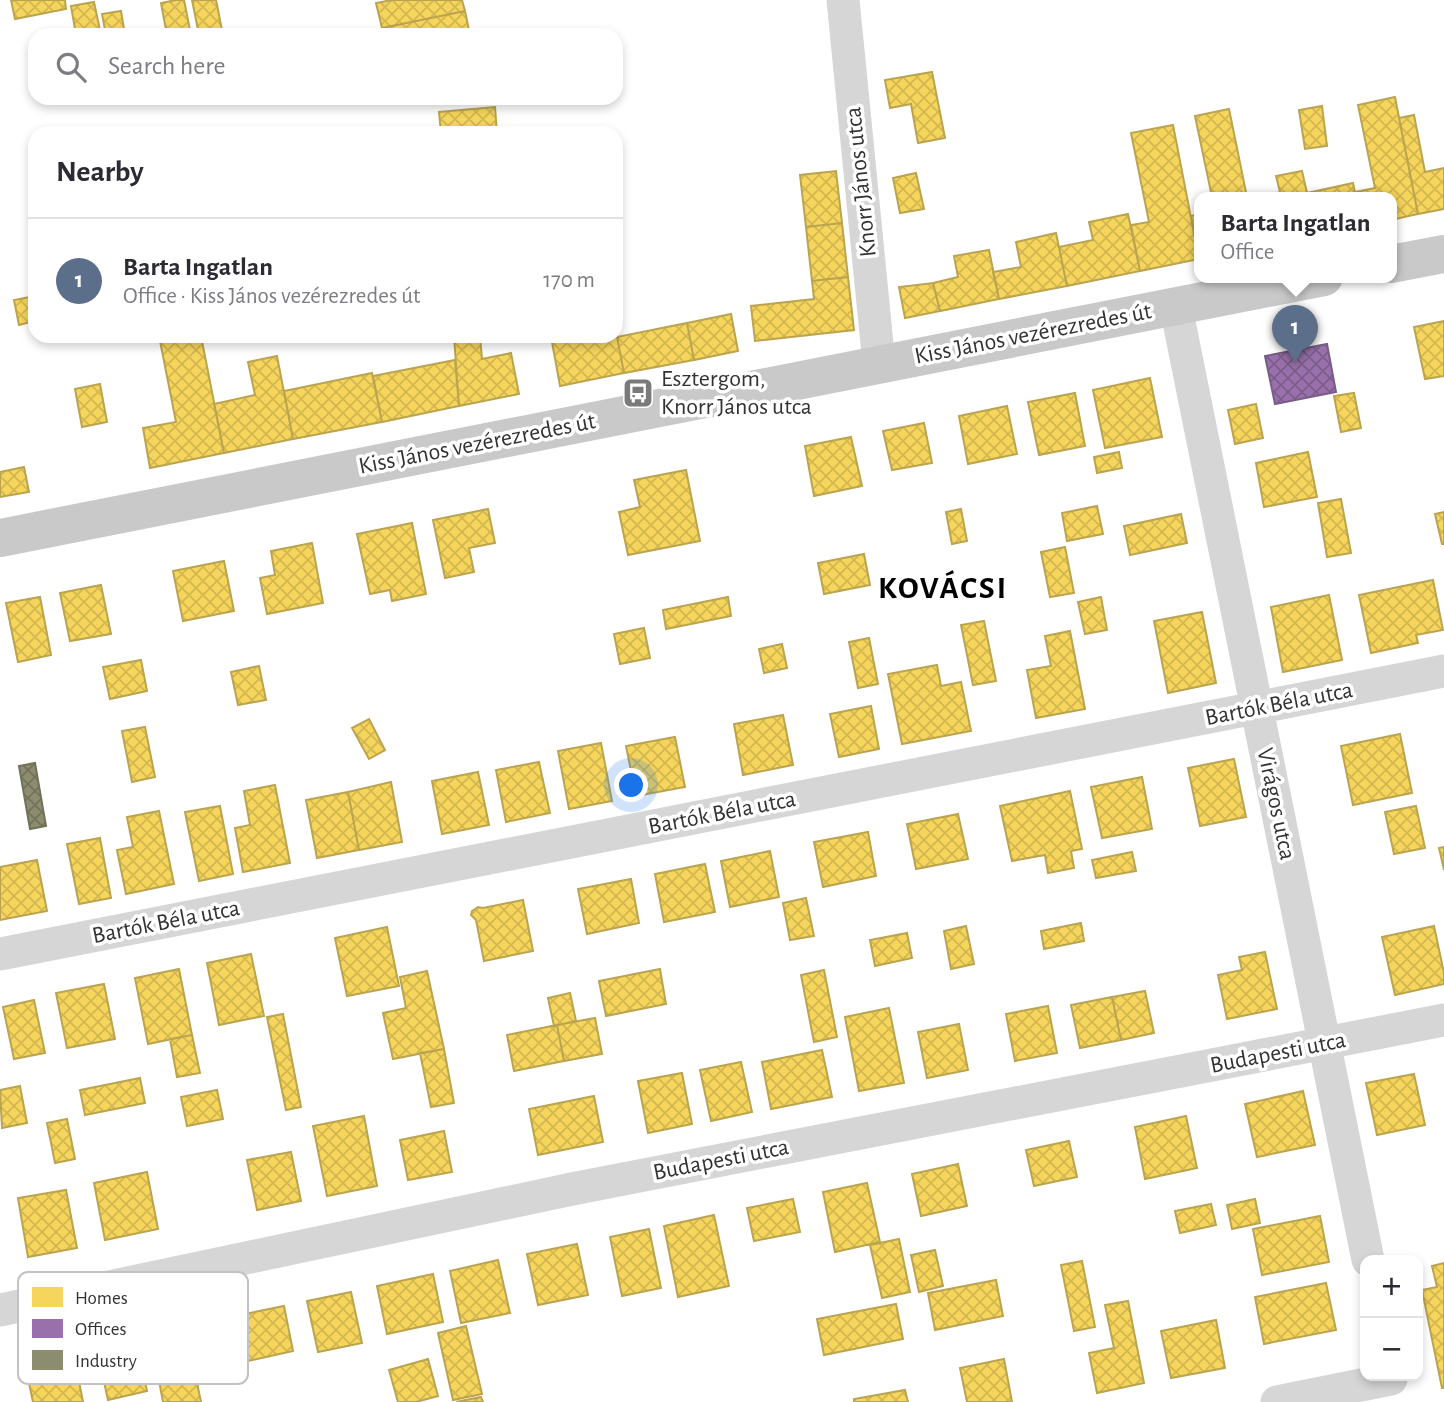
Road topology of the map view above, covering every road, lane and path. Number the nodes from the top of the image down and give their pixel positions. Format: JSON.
{"nodes":[{"id":1,"x":843,"y":0,"type":"edge"},
{"id":2,"x":1444,"y":254,"type":"edge"},
{"id":3,"x":1397,"y":263,"type":"edge"},
{"id":4,"x":1294,"y":283,"type":"edge"},
{"id":5,"x":1176,"y":307,"type":"junction"},
{"id":6,"x":879,"y":364,"type":"junction"},
{"id":7,"x":0,"y":538,"type":"edge"},
{"id":8,"x":1444,"y":671,"type":"edge"},
{"id":9,"x":1256,"y":709,"type":"junction"},
{"id":10,"x":0,"y":954,"type":"edge"},
{"id":11,"x":1444,"y":1020,"type":"edge"},
{"id":12,"x":1326,"y":1044,"type":"junction"},
{"id":13,"x":1367,"y":1255,"type":"edge"},
{"id":14,"x":180,"y":1272,"type":"edge"},
{"id":15,"x":18,"y":1306,"type":"edge"},
{"id":16,"x":0,"y":1310,"type":"edge"},
{"id":17,"x":1373,"y":1381,"type":"edge"},
{"id":18,"x":1277,"y":1402,"type":"edge"}],
"edges":[{"from":1,"to":6,"type":"street","name":"Knorr János utca"},
{"from":2,"to":3,"type":"main road"},
{"from":4,"to":5,"type":"main road","name":"Kiss János vezérezredes út"},
{"from":5,"to":6,"type":"main road","name":"Kiss János vezérezredes út"},
{"from":5,"to":9,"type":"street","name":"Virágos utca"},
{"from":6,"to":7,"type":"main road","name":"Kiss János vezérezredes út"},
{"from":8,"to":9,"type":"street","name":"Bartók Béla utca"},
{"from":9,"to":10,"type":"street","name":"Bartók Béla utca"},
{"from":9,"to":12,"type":"street","name":"Virágos utca"},
{"from":11,"to":12,"type":"street","name":"Budapesti utca"},
{"from":12,"to":13,"type":"street","name":"Virágos utca"},
{"from":12,"to":14,"type":"street","name":"Budapesti utca"},
{"from":15,"to":16,"type":"street","name":"Budapesti utca"},
{"from":17,"to":18,"type":"street"}]}
